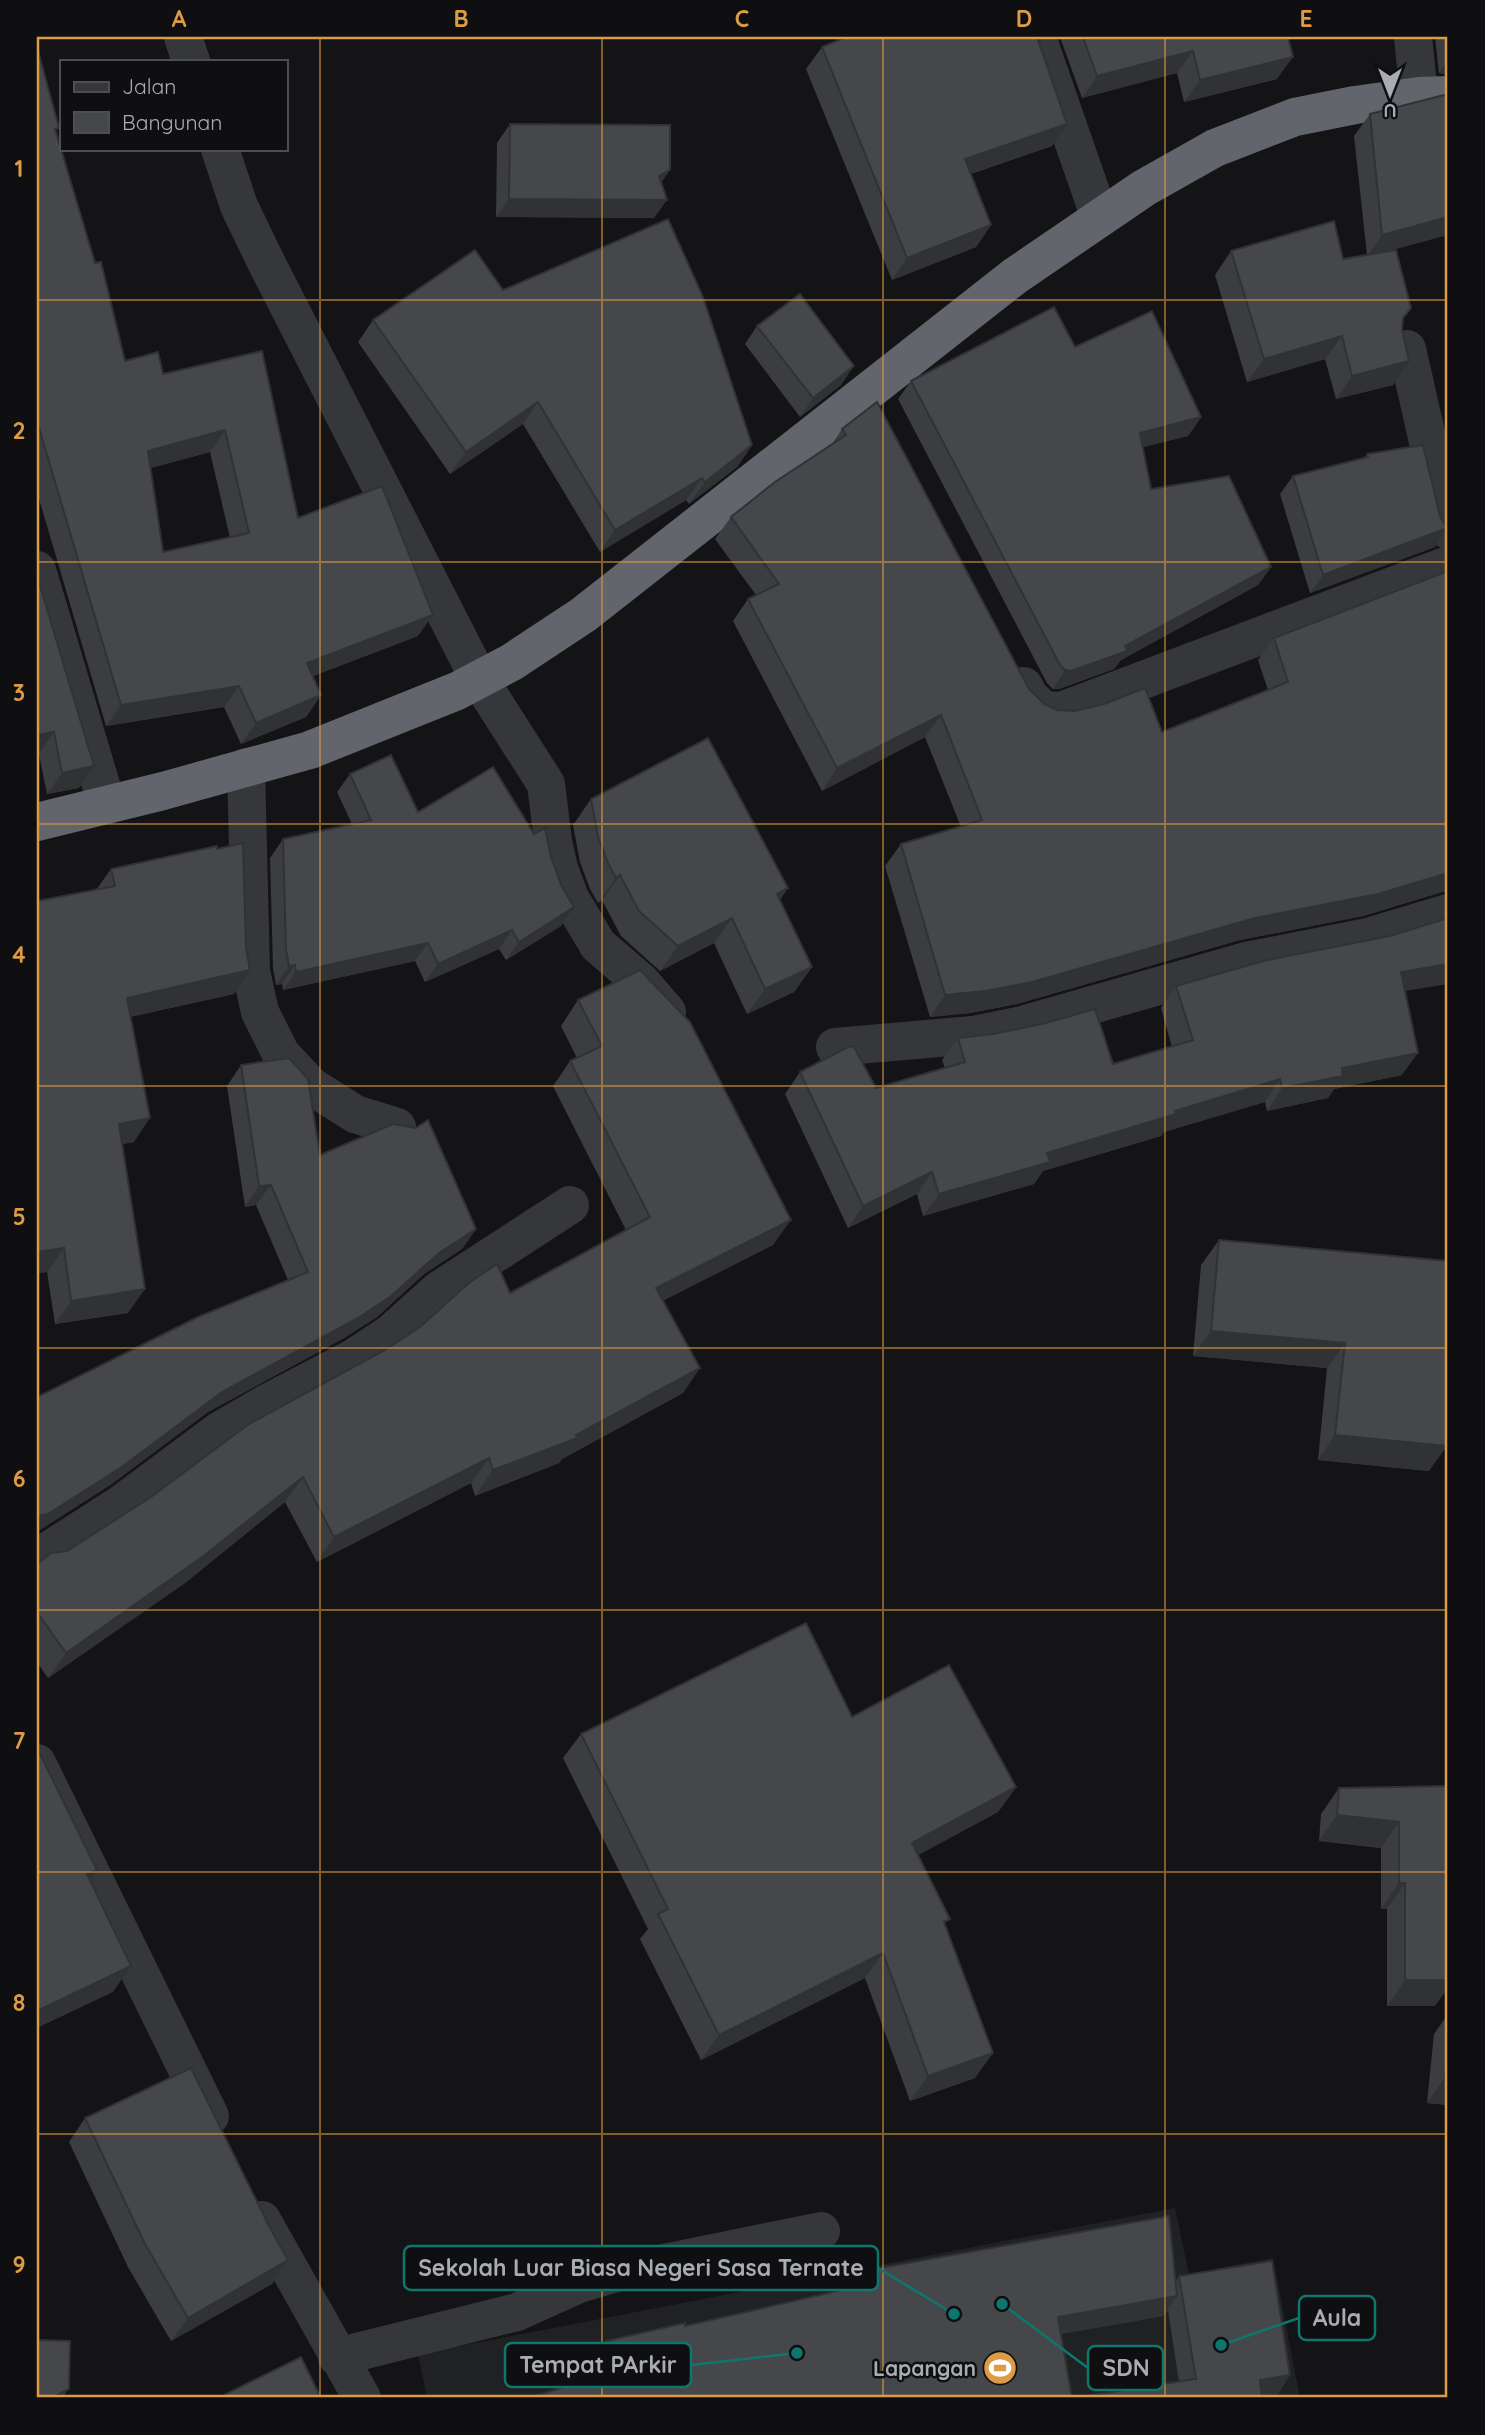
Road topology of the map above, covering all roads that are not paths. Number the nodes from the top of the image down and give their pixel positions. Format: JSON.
{"nodes":[{"id":1,"x":183,"y":37,"type":"edge"},
{"id":2,"x":1037,"y":37,"type":"edge"},
{"id":3,"x":1413,"y":37,"type":"edge"},
{"id":4,"x":191,"y":60,"type":"edge"},
{"id":5,"x":1434,"y":96,"type":"edge"},
{"id":6,"x":220,"y":150,"type":"edge"},
{"id":7,"x":1100,"y":218,"type":"junction"},
{"id":8,"x":1407,"y":349,"type":"edge"},
{"id":9,"x":1448,"y":530,"type":"edge"},
{"id":10,"x":37,"y":570,"type":"edge"},
{"id":11,"x":1446,"y":576,"type":"edge"},
{"id":12,"x":1010,"y":660,"type":"edge"},
{"id":13,"x":479,"y":679,"type":"junction"},
{"id":14,"x":246,"y":767,"type":"junction"},
{"id":15,"x":107,"y":805,"type":"junction"},
{"id":16,"x":37,"y":822,"type":"edge"},
{"id":17,"x":1448,"y":913,"type":"edge"},
{"id":18,"x":683,"y":1029,"type":"edge"},
{"id":19,"x":835,"y":1047,"type":"dead end"},
{"id":20,"x":397,"y":1128,"type":"edge"},
{"id":21,"x":570,"y":1205,"type":"dead end"},
{"id":22,"x":37,"y":1558,"type":"edge"},
{"id":23,"x":37,"y":1763,"type":"edge"},
{"id":24,"x":225,"y":2146,"type":"edge"},
{"id":25,"x":249,"y":2193,"type":"edge"},
{"id":26,"x":821,"y":2231,"type":"dead end"},
{"id":27,"x":337,"y":2357,"type":"junction"},
{"id":28,"x":362,"y":2398,"type":"edge"}],
"edges":[{"from":1,"to":4,"type":"street"},
{"from":2,"to":7,"type":"street"},
{"from":3,"to":5,"type":"street"},
{"from":5,"to":7,"type":"highway"},
{"from":6,"to":13,"type":"street"},
{"from":7,"to":13,"type":"highway"},
{"from":8,"to":9,"type":"street"},
{"from":10,"to":15,"type":"street"},
{"from":11,"to":12,"type":"street"},
{"from":13,"to":14,"type":"highway"},
{"from":13,"to":18,"type":"street"},
{"from":14,"to":15,"type":"highway"},
{"from":14,"to":20,"type":"street"},
{"from":15,"to":16,"type":"highway"},
{"from":17,"to":19,"type":"street"},
{"from":21,"to":22,"type":"street"},
{"from":23,"to":24,"type":"street"},
{"from":25,"to":27,"type":"street"},
{"from":26,"to":27,"type":"street"},
{"from":27,"to":28,"type":"street"}]}
